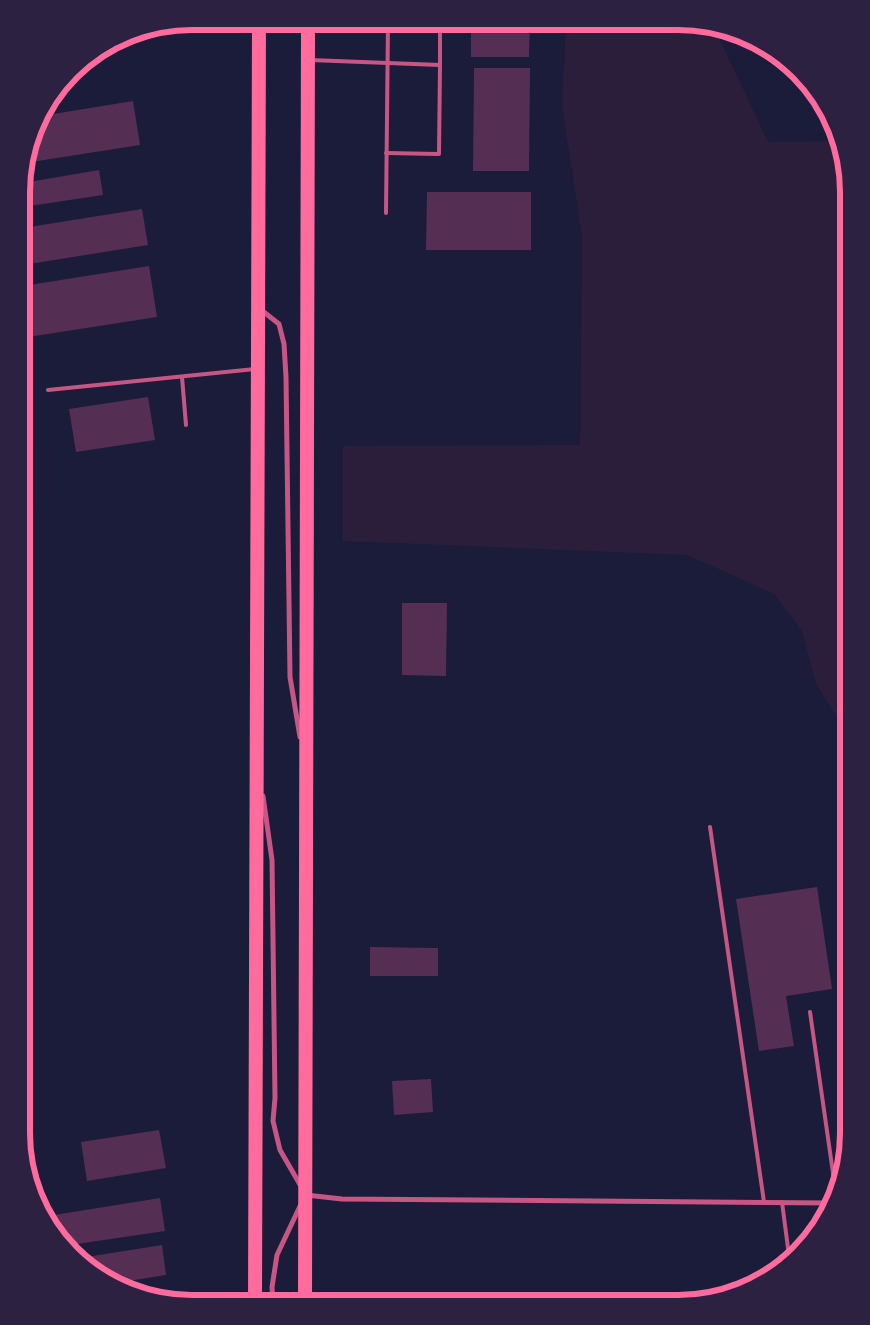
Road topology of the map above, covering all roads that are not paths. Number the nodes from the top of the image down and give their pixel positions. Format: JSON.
{"nodes":[{"id":1,"x":259,"y":30,"type":"edge"},
{"id":2,"x":308,"y":30,"type":"edge"},
{"id":3,"x":388,"y":30,"type":"edge"},
{"id":4,"x":440,"y":30,"type":"edge"},
{"id":5,"x":308,"y":60,"type":"junction"},
{"id":6,"x":387,"y":63,"type":"junction"},
{"id":7,"x":440,"y":65,"type":"junction"},
{"id":8,"x":386,"y":153,"type":"junction"},
{"id":9,"x":386,"y":214,"type":"dead end"},
{"id":10,"x":258,"y":307,"type":"junction"},
{"id":11,"x":258,"y":369,"type":"junction"},
{"id":12,"x":182,"y":377,"type":"junction"},
{"id":13,"x":48,"y":390,"type":"dead end"},
{"id":14,"x":186,"y":425,"type":"dead end"},
{"id":15,"x":256,"y":753,"type":"junction"},
{"id":16,"x":306,"y":770,"type":"junction"},
{"id":17,"x":710,"y":827,"type":"dead end"},
{"id":18,"x":810,"y":1012,"type":"dead end"},
{"id":19,"x":834,"y":1177,"type":"edge"},
{"id":20,"x":306,"y":1195,"type":"junction"},
{"id":21,"x":764,"y":1202,"type":"junction"},
{"id":22,"x":782,"y":1202,"type":"junction"},
{"id":23,"x":824,"y":1203,"type":"edge"},
{"id":24,"x":788,"y":1252,"type":"edge"},
{"id":25,"x":255,"y":1295,"type":"edge"},
{"id":26,"x":272,"y":1295,"type":"edge"},
{"id":27,"x":305,"y":1295,"type":"edge"}],
"edges":[{"from":1,"to":10,"type":"highway"},
{"from":2,"to":5,"type":"highway"},
{"from":3,"to":6,"type":"lane"},
{"from":4,"to":7,"type":"lane"},
{"from":5,"to":6,"type":"lane"},
{"from":5,"to":16,"type":"highway"},
{"from":6,"to":7,"type":"lane"},
{"from":6,"to":8,"type":"lane"},
{"from":7,"to":8,"type":"lane"},
{"from":8,"to":9,"type":"lane"},
{"from":10,"to":11,"type":"highway"},
{"from":10,"to":16,"type":"street"},
{"from":11,"to":12,"type":"lane"},
{"from":11,"to":15,"type":"highway"},
{"from":12,"to":13,"type":"lane"},
{"from":12,"to":14,"type":"lane"},
{"from":15,"to":20,"type":"street"},
{"from":15,"to":25,"type":"highway"},
{"from":16,"to":20,"type":"highway"},
{"from":17,"to":21,"type":"lane"},
{"from":18,"to":19,"type":"lane"},
{"from":20,"to":21,"type":"street"},
{"from":20,"to":26,"type":"street"},
{"from":20,"to":27,"type":"highway"},
{"from":21,"to":22,"type":"street"},
{"from":22,"to":23,"type":"street"},
{"from":22,"to":24,"type":"lane"}]}
